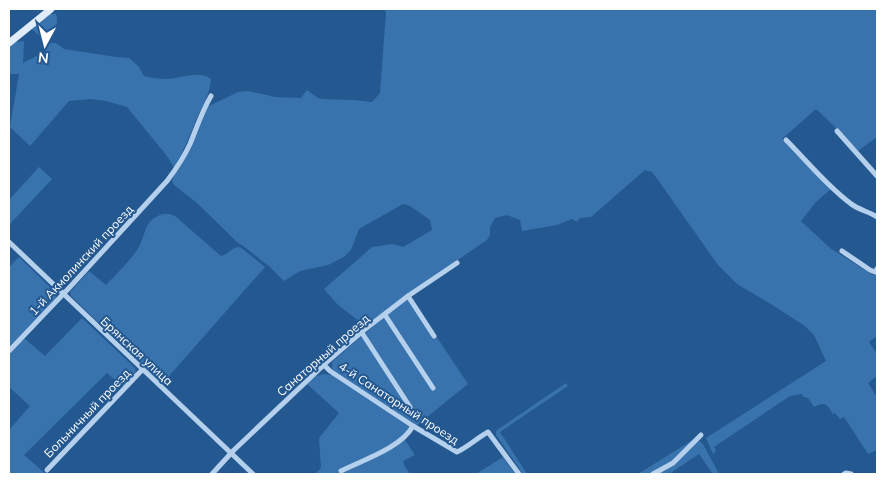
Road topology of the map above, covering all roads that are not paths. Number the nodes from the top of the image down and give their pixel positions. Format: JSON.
{"nodes":[{"id":1,"x":51,"y":9,"type":"edge"},
{"id":2,"x":9,"y":42,"type":"edge"},
{"id":3,"x":211,"y":96,"type":"dead end"},
{"id":4,"x":837,"y":131,"type":"dead end"},
{"id":5,"x":786,"y":140,"type":"dead end"},
{"id":6,"x":877,"y":176,"type":"edge"},
{"id":7,"x":877,"y":217,"type":"edge"},
{"id":8,"x":9,"y":242,"type":"edge"},
{"id":9,"x":842,"y":251,"type":"dead end"},
{"id":10,"x":457,"y":263,"type":"dead end"},
{"id":11,"x":876,"y":270,"type":"edge"},
{"id":12,"x":64,"y":294,"type":"junction"},
{"id":13,"x":408,"y":296,"type":"junction"},
{"id":14,"x":385,"y":315,"type":"junction"},
{"id":15,"x":362,"y":333,"type":"junction"},
{"id":16,"x":434,"y":336,"type":"dead end"},
{"id":17,"x":9,"y":351,"type":"edge"},
{"id":18,"x":324,"y":365,"type":"junction"},
{"id":19,"x":142,"y":370,"type":"junction"},
{"id":20,"x":433,"y":388,"type":"dead end"},
{"id":21,"x":410,"y":407,"type":"dead end"},
{"id":22,"x":413,"y":426,"type":"junction"},
{"id":23,"x":700,"y":435,"type":"dead end"},
{"id":24,"x":231,"y":454,"type":"junction"},
{"id":25,"x":47,"y":470,"type":"dead end"},
{"id":26,"x":341,"y":470,"type":"dead end"},
{"id":27,"x":212,"y":474,"type":"edge"},
{"id":28,"x":253,"y":474,"type":"edge"},
{"id":29,"x":519,"y":474,"type":"edge"},
{"id":30,"x":653,"y":474,"type":"edge"}],
"edges":[{"from":1,"to":2,"type":"street"},
{"from":3,"to":12,"type":"street","name":"1-й Акмолинский проезд"},
{"from":4,"to":6,"type":"street"},
{"from":5,"to":7,"type":"street"},
{"from":8,"to":12,"type":"street","name":"Брянская улица"},
{"from":9,"to":11,"type":"street"},
{"from":10,"to":13,"type":"street","name":"Санаторный проезд"},
{"from":12,"to":17,"type":"street","name":"1-й Акмолинский проезд"},
{"from":12,"to":19,"type":"street","name":"Брянская улица"},
{"from":13,"to":14,"type":"street","name":"Санаторный проезд"},
{"from":13,"to":16,"type":"street"},
{"from":14,"to":15,"type":"street","name":"Санаторный проезд"},
{"from":14,"to":20,"type":"street"},
{"from":15,"to":18,"type":"street","name":"Санаторный проезд"},
{"from":15,"to":21,"type":"street"},
{"from":18,"to":22,"type":"street","name":"4-й Санаторный проезд"},
{"from":18,"to":24,"type":"street","name":"Санаторный проезд"},
{"from":19,"to":24,"type":"street","name":"Брянская улица"},
{"from":19,"to":25,"type":"street","name":"Больничный проезд"},
{"from":22,"to":26,"type":"street"},
{"from":22,"to":29,"type":"street","name":"4-й Санаторный проезд"},
{"from":23,"to":30,"type":"street"},
{"from":24,"to":27,"type":"street","name":"Санаторный проезд"},
{"from":24,"to":28,"type":"street","name":"Брянская улица"}]}
